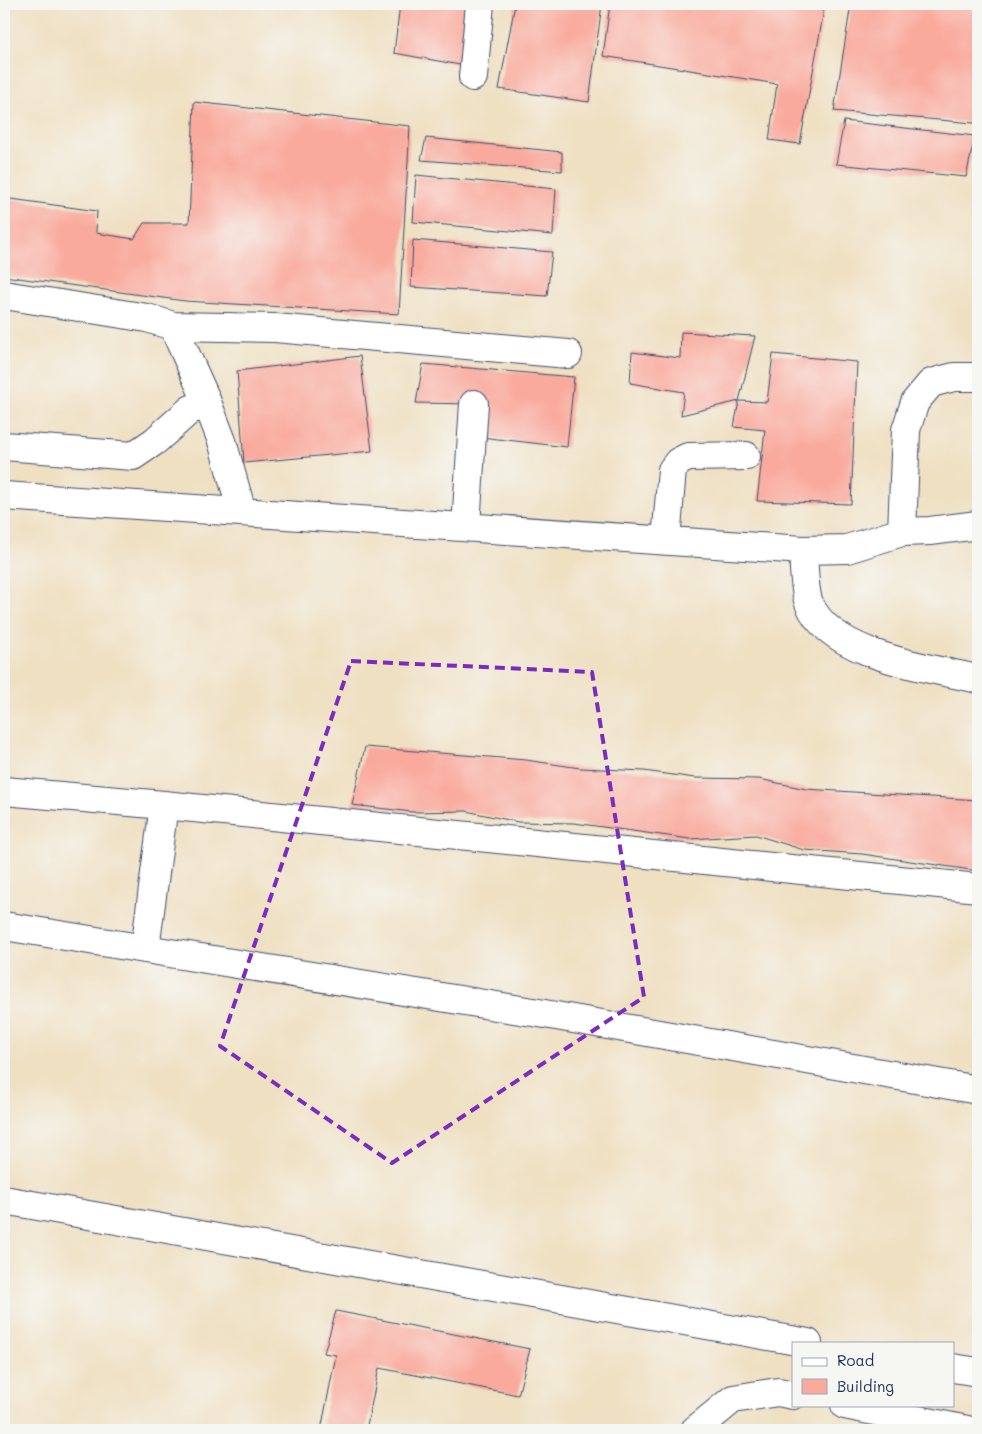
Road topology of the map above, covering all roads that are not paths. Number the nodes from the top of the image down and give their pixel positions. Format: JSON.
{"nodes":[{"id":1,"x":480,"y":4,"type":"edge"},
{"id":2,"x":473,"y":77,"type":"dead end"},
{"id":3,"x":4,"y":295,"type":"edge"},
{"id":4,"x":173,"y":326,"type":"junction"},
{"id":5,"x":568,"y":354,"type":"dead end"},
{"id":6,"x":978,"y":378,"type":"edge"},
{"id":7,"x":474,"y":404,"type":"dead end"},
{"id":8,"x":208,"y":406,"type":"junction"},
{"id":9,"x":4,"y":446,"type":"edge"},
{"id":10,"x":746,"y":456,"type":"dead end"},
{"id":11,"x":4,"y":496,"type":"edge"},
{"id":12,"x":242,"y":512,"type":"junction"},
{"id":13,"x":978,"y":524,"type":"edge"},
{"id":14,"x":466,"y":526,"type":"junction"},
{"id":15,"x":902,"y":532,"type":"junction"},
{"id":16,"x":666,"y":540,"type":"junction"},
{"id":17,"x":803,"y":550,"type":"junction"},
{"id":18,"x":978,"y":679,"type":"edge"},
{"id":19,"x":4,"y":791,"type":"edge"},
{"id":20,"x":164,"y":805,"type":"junction"},
{"id":21,"x":978,"y":888,"type":"edge"},
{"id":22,"x":4,"y":926,"type":"edge"},
{"id":23,"x":145,"y":949,"type":"junction"},
{"id":24,"x":978,"y":1090,"type":"edge"},
{"id":25,"x":4,"y":1200,"type":"edge"},
{"id":26,"x":802,"y":1342,"type":"edge"},
{"id":27,"x":954,"y":1368,"type":"edge"},
{"id":28,"x":978,"y":1372,"type":"edge"},
{"id":29,"x":792,"y":1395,"type":"edge"},
{"id":30,"x":850,"y":1406,"type":"edge"},
{"id":31,"x":695,"y":1430,"type":"edge"},
{"id":32,"x":967,"y":1430,"type":"edge"}],
"edges":[{"from":1,"to":2,"type":"street"},
{"from":3,"to":4,"type":"street"},
{"from":4,"to":5,"type":"street"},
{"from":4,"to":8,"type":"street"},
{"from":6,"to":15,"type":"street"},
{"from":7,"to":14,"type":"street"},
{"from":8,"to":9,"type":"street"},
{"from":8,"to":12,"type":"street"},
{"from":10,"to":16,"type":"street"},
{"from":11,"to":12,"type":"street"},
{"from":12,"to":14,"type":"street"},
{"from":13,"to":15,"type":"street"},
{"from":14,"to":16,"type":"street"},
{"from":15,"to":17,"type":"street"},
{"from":16,"to":17,"type":"street"},
{"from":17,"to":18,"type":"street"},
{"from":19,"to":20,"type":"street"},
{"from":20,"to":21,"type":"street"},
{"from":20,"to":23,"type":"street"},
{"from":22,"to":23,"type":"street"},
{"from":23,"to":24,"type":"street"},
{"from":25,"to":26,"type":"street"},
{"from":27,"to":28,"type":"street"},
{"from":29,"to":31,"type":"street"},
{"from":30,"to":32,"type":"street"}]}
